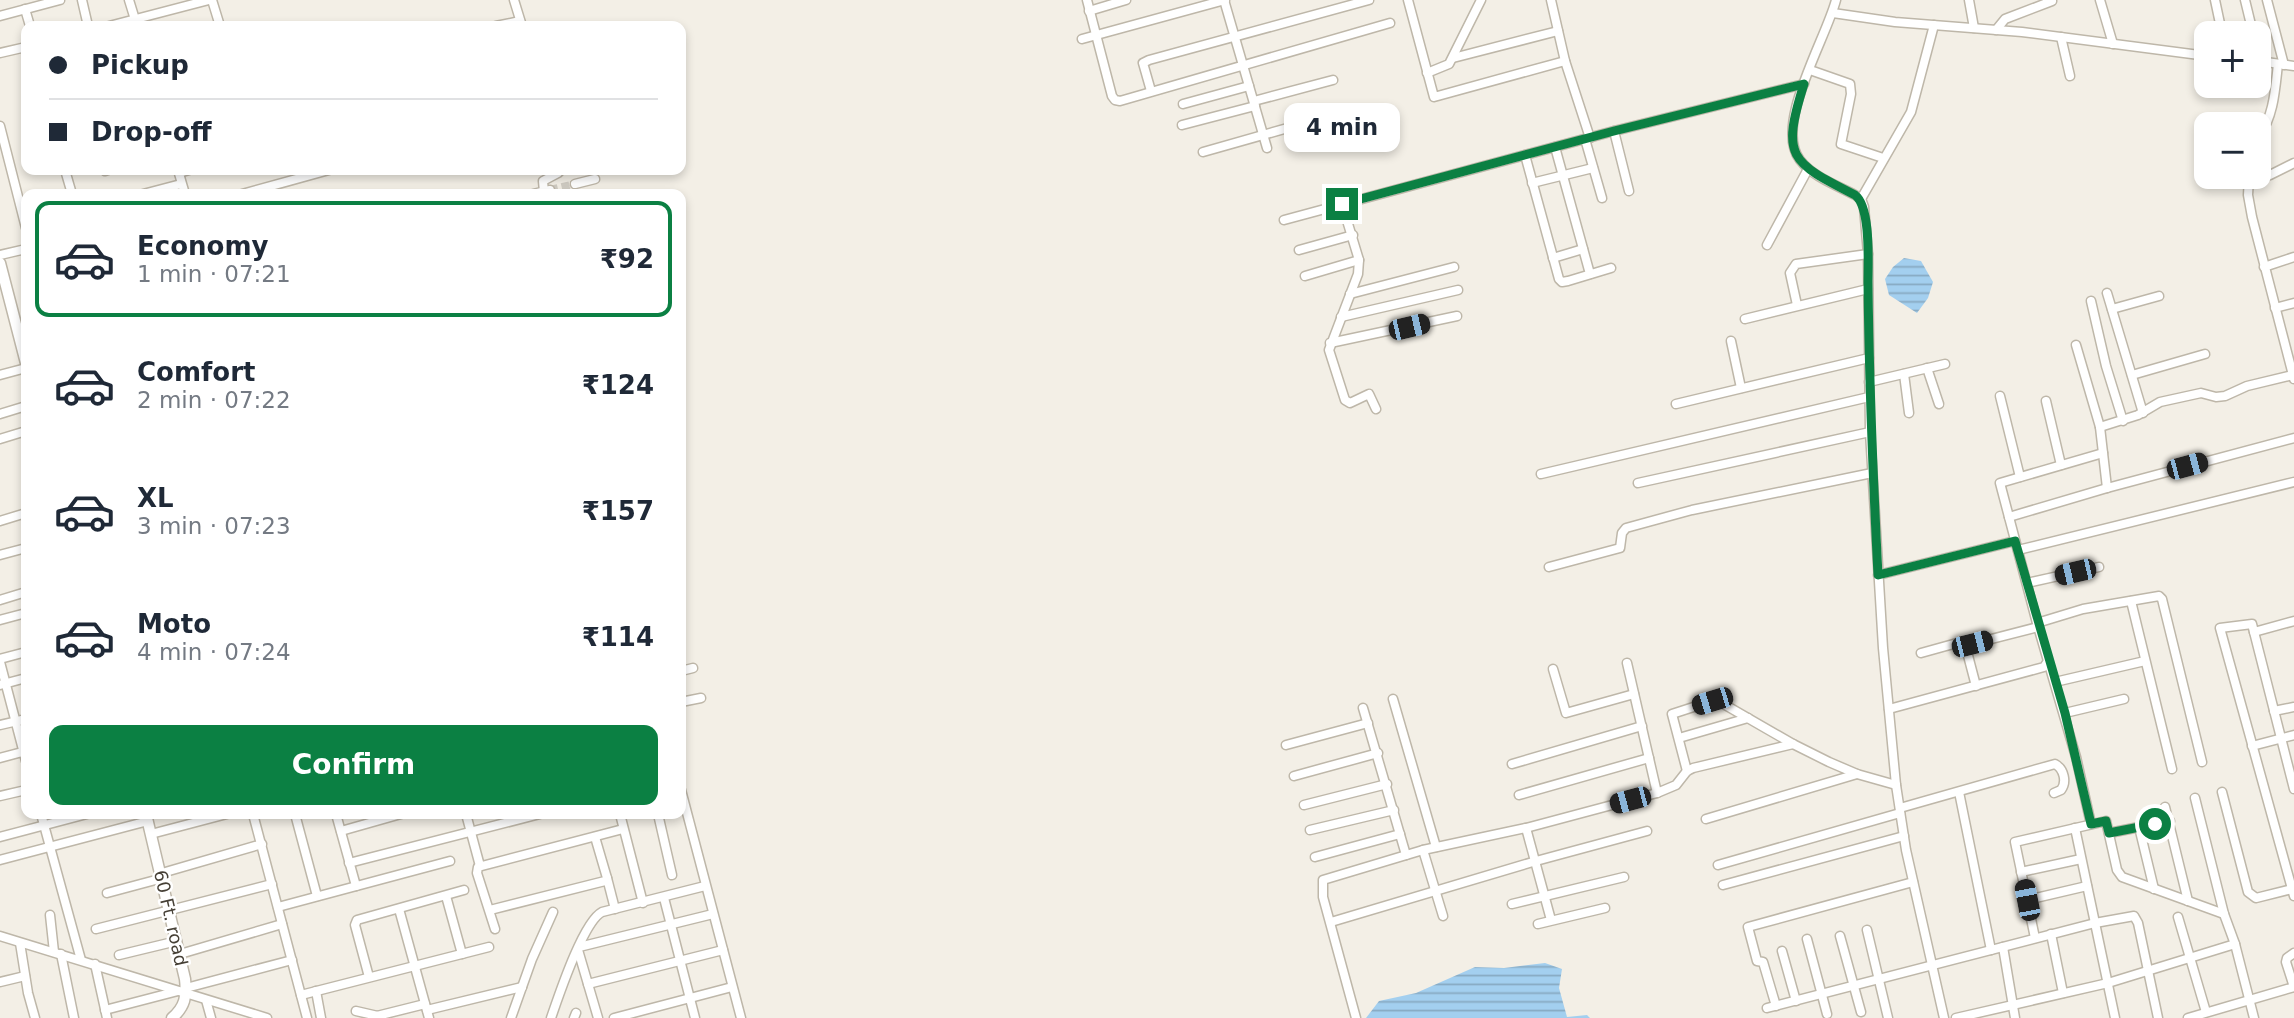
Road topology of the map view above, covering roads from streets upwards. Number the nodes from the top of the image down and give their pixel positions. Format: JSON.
{"nodes":[{"id":1,"x":82,"y":0,"type":"edge"},
{"id":2,"x":130,"y":0,"type":"edge"},
{"id":3,"x":211,"y":0,"type":"edge"},
{"id":4,"x":514,"y":0,"type":"edge"},
{"id":5,"x":1087,"y":0,"type":"edge"},
{"id":6,"x":1126,"y":0,"type":"edge"},
{"id":7,"x":1224,"y":0,"type":"edge"},
{"id":8,"x":1369,"y":0,"type":"edge"},
{"id":9,"x":1408,"y":0,"type":"edge"},
{"id":10,"x":1481,"y":0,"type":"edge"},
{"id":11,"x":1551,"y":0,"type":"edge"},
{"id":12,"x":1836,"y":0,"type":"edge"},
{"id":13,"x":1969,"y":0,"type":"edge"},
{"id":14,"x":2100,"y":0,"type":"edge"},
{"id":15,"x":2215,"y":0,"type":"edge"},
{"id":16,"x":2245,"y":0,"type":"edge"},
{"id":17,"x":2267,"y":0,"type":"edge"},
{"id":18,"x":56,"y":1,"type":"edge"},
{"id":19,"x":2052,"y":1,"type":"edge"},
{"id":20,"x":25,"y":9,"type":"junction"},
{"id":21,"x":1089,"y":10,"type":"junction"},
{"id":22,"x":1833,"y":13,"type":"junction"},
{"id":23,"x":0,"y":16,"type":"edge"},
{"id":24,"x":29,"y":21,"type":"edge"},
{"id":25,"x":87,"y":21,"type":"edge"},
{"id":26,"x":135,"y":21,"type":"edge"},
{"id":27,"x":143,"y":21,"type":"edge"},
{"id":28,"x":218,"y":21,"type":"edge"},
{"id":29,"x":520,"y":21,"type":"edge"},
{"id":30,"x":2219,"y":21,"type":"edge"},
{"id":31,"x":2250,"y":21,"type":"edge"},
{"id":32,"x":1390,"y":23,"type":"dead end"},
{"id":33,"x":1934,"y":25,"type":"junction"},
{"id":34,"x":1973,"y":28,"type":"junction"},
{"id":35,"x":1996,"y":30,"type":"junction"},
{"id":36,"x":1558,"y":31,"type":"junction"},
{"id":37,"x":1096,"y":36,"type":"junction"},
{"id":38,"x":1234,"y":37,"type":"junction"},
{"id":39,"x":2062,"y":37,"type":"junction"},
{"id":40,"x":1082,"y":40,"type":"dead end"},
{"id":41,"x":2113,"y":44,"type":"junction"},
{"id":42,"x":21,"y":48,"type":"edge"},
{"id":43,"x":0,"y":53,"type":"edge"},
{"id":44,"x":2194,"y":54,"type":"edge"},
{"id":45,"x":1453,"y":58,"type":"junction"},
{"id":46,"x":1565,"y":61,"type":"junction"},
{"id":47,"x":2271,"y":62,"type":"edge"},
{"id":48,"x":2281,"y":64,"type":"junction"},
{"id":49,"x":1243,"y":65,"type":"junction"},
{"id":50,"x":2294,"y":66,"type":"edge"},
{"id":51,"x":1810,"y":70,"type":"junction"},
{"id":52,"x":1427,"y":73,"type":"junction"},
{"id":53,"x":2070,"y":76,"type":"dead end"},
{"id":54,"x":1333,"y":80,"type":"dead end"},
{"id":55,"x":1804,"y":84,"type":"junction"},
{"id":56,"x":1250,"y":86,"type":"junction"},
{"id":57,"x":1151,"y":91,"type":"junction"},
{"id":58,"x":1255,"y":103,"type":"junction"},
{"id":59,"x":1183,"y":104,"type":"dead end"},
{"id":60,"x":1337,"y":114,"type":"dead end"},
{"id":61,"x":2271,"y":114,"type":"edge"},
{"id":62,"x":1182,"y":125,"type":"dead end"},
{"id":63,"x":0,"y":126,"type":"edge"},
{"id":64,"x":1614,"y":131,"type":"junction"},
{"id":65,"x":1263,"y":134,"type":"junction"},
{"id":66,"x":1588,"y":139,"type":"junction"},
{"id":67,"x":1555,"y":147,"type":"junction"},
{"id":68,"x":1268,"y":148,"type":"dead end"},
{"id":69,"x":1203,"y":152,"type":"dead end"},
{"id":70,"x":1525,"y":155,"type":"junction"},
{"id":71,"x":1883,"y":158,"type":"junction"},
{"id":72,"x":2294,"y":163,"type":"edge"},
{"id":73,"x":1593,"y":168,"type":"junction"},
{"id":74,"x":1808,"y":169,"type":"junction"},
{"id":75,"x":2271,"y":174,"type":"edge"},
{"id":76,"x":179,"y":175,"type":"edge"},
{"id":77,"x":311,"y":175,"type":"edge"},
{"id":78,"x":553,"y":175,"type":"edge"},
{"id":79,"x":1564,"y":175,"type":"junction"},
{"id":80,"x":595,"y":179,"type":"dead end"},
{"id":81,"x":1532,"y":183,"type":"junction"},
{"id":82,"x":181,"y":184,"type":"junction"},
{"id":83,"x":575,"y":184,"type":"tunnel mouth"},
{"id":84,"x":162,"y":189,"type":"edge"},
{"id":85,"x":183,"y":189,"type":"edge"},
{"id":86,"x":260,"y":189,"type":"edge"},
{"id":87,"x":546,"y":189,"type":"edge"},
{"id":88,"x":2249,"y":189,"type":"edge"},
{"id":89,"x":1629,"y":191,"type":"dead end"},
{"id":90,"x":1602,"y":198,"type":"dead end"},
{"id":91,"x":1861,"y":199,"type":"junction"},
{"id":92,"x":1342,"y":204,"type":"junction"},
{"id":93,"x":21,"y":208,"type":"edge"},
{"id":94,"x":1284,"y":220,"type":"dead end"},
{"id":95,"x":1353,"y":235,"type":"junction"},
{"id":96,"x":1767,"y":245,"type":"dead end"},
{"id":97,"x":1583,"y":249,"type":"junction"},
{"id":98,"x":21,"y":250,"type":"edge"},
{"id":99,"x":1299,"y":250,"type":"dead end"},
{"id":100,"x":1868,"y":254,"type":"junction"},
{"id":101,"x":0,"y":256,"type":"edge"},
{"id":102,"x":2294,"y":257,"type":"edge"},
{"id":103,"x":1553,"y":258,"type":"junction"},
{"id":104,"x":1359,"y":260,"type":"junction"},
{"id":105,"x":0,"y":263,"type":"edge"},
{"id":106,"x":1454,"y":267,"type":"dead end"},
{"id":107,"x":2264,"y":267,"type":"junction"},
{"id":108,"x":1611,"y":268,"type":"dead end"},
{"id":109,"x":1590,"y":274,"type":"junction"},
{"id":110,"x":1305,"y":276,"type":"dead end"},
{"id":111,"x":1868,"y":289,"type":"junction"},
{"id":112,"x":1458,"y":290,"type":"dead end"},
{"id":113,"x":2107,"y":293,"type":"dead end"},
{"id":114,"x":1350,"y":294,"type":"junction"},
{"id":115,"x":4,"y":295,"type":"edge"},
{"id":116,"x":2159,"y":296,"type":"dead end"},
{"id":117,"x":2091,"y":301,"type":"dead end"},
{"id":118,"x":2294,"y":303,"type":"edge"},
{"id":119,"x":1797,"y":305,"type":"junction"},
{"id":120,"x":2275,"y":308,"type":"junction"},
{"id":121,"x":2112,"y":309,"type":"junction"},
{"id":122,"x":1457,"y":316,"type":"dead end"},
{"id":123,"x":1341,"y":317,"type":"junction"},
{"id":124,"x":1745,"y":319,"type":"dead end"},
{"id":125,"x":21,"y":332,"type":"edge"},
{"id":126,"x":1731,"y":341,"type":"dead end"},
{"id":127,"x":1330,"y":343,"type":"junction"},
{"id":128,"x":2076,"y":345,"type":"dead end"},
{"id":129,"x":2290,"y":348,"type":"edge"},
{"id":130,"x":2205,"y":354,"type":"dead end"},
{"id":131,"x":1869,"y":358,"type":"junction"},
{"id":132,"x":1945,"y":364,"type":"dead end"},
{"id":133,"x":21,"y":367,"type":"edge"},
{"id":134,"x":1927,"y":368,"type":"junction"},
{"id":135,"x":1904,"y":374,"type":"junction"},
{"id":136,"x":0,"y":375,"type":"edge"},
{"id":137,"x":2132,"y":375,"type":"junction"},
{"id":138,"x":2293,"y":377,"type":"edge"},
{"id":139,"x":1869,"y":382,"type":"junction"},
{"id":140,"x":1741,"y":388,"type":"junction"},
{"id":141,"x":2000,"y":396,"type":"dead end"},
{"id":142,"x":1869,"y":397,"type":"junction"},
{"id":143,"x":2046,"y":401,"type":"dead end"},
{"id":144,"x":1676,"y":404,"type":"dead end"},
{"id":145,"x":1939,"y":404,"type":"dead end"},
{"id":146,"x":21,"y":408,"type":"edge"},
{"id":147,"x":1376,"y":408,"type":"dead end"},
{"id":148,"x":1909,"y":412,"type":"dead end"},
{"id":149,"x":2143,"y":413,"type":"junction"},
{"id":150,"x":0,"y":414,"type":"edge"},
{"id":151,"x":2123,"y":421,"type":"junction"},
{"id":152,"x":2100,"y":427,"type":"junction"},
{"id":153,"x":1870,"y":432,"type":"junction"},
{"id":154,"x":21,"y":433,"type":"edge"},
{"id":155,"x":2294,"y":438,"type":"edge"},
{"id":156,"x":0,"y":439,"type":"edge"},
{"id":157,"x":2103,"y":453,"type":"junction"},
{"id":158,"x":2061,"y":465,"type":"junction"},
{"id":159,"x":1872,"y":473,"type":"junction"},
{"id":160,"x":1541,"y":474,"type":"dead end"},
{"id":161,"x":2020,"y":477,"type":"junction"},
{"id":162,"x":2294,"y":482,"type":"edge"},
{"id":163,"x":1638,"y":483,"type":"dead end"},
{"id":164,"x":2107,"y":488,"type":"junction"},
{"id":165,"x":21,"y":514,"type":"edge"},
{"id":166,"x":2009,"y":517,"type":"junction"},
{"id":167,"x":0,"y":520,"type":"edge"},
{"id":168,"x":2017,"y":546,"type":"junction"},
{"id":169,"x":21,"y":549,"type":"edge"},
{"id":170,"x":0,"y":555,"type":"edge"},
{"id":171,"x":1549,"y":566,"type":"dead end"},
{"id":172,"x":2099,"y":567,"type":"dead end"},
{"id":173,"x":1878,"y":575,"type":"junction"},
{"id":174,"x":2027,"y":583,"type":"junction"},
{"id":175,"x":21,"y":594,"type":"edge"},
{"id":176,"x":0,"y":600,"type":"edge"},
{"id":177,"x":2131,"y":601,"type":"junction"},
{"id":178,"x":21,"y":614,"type":"edge"},
{"id":179,"x":0,"y":620,"type":"edge"},
{"id":180,"x":2294,"y":621,"type":"edge"},
{"id":181,"x":2038,"y":625,"type":"junction"},
{"id":182,"x":2254,"y":632,"type":"junction"},
{"id":183,"x":1965,"y":644,"type":"junction"},
{"id":184,"x":1921,"y":653,"type":"dead end"},
{"id":185,"x":21,"y":654,"type":"edge"},
{"id":186,"x":0,"y":660,"type":"edge"},
{"id":187,"x":2048,"y":661,"type":"junction"},
{"id":188,"x":2145,"y":661,"type":"junction"},
{"id":189,"x":1627,"y":663,"type":"dead end"},
{"id":190,"x":693,"y":668,"type":"dead end"},
{"id":191,"x":1553,"y":669,"type":"dead end"},
{"id":192,"x":686,"y":670,"type":"edge"},
{"id":193,"x":21,"y":679,"type":"edge"},
{"id":194,"x":2055,"y":682,"type":"junction"},
{"id":195,"x":3,"y":684,"type":"edge"},
{"id":196,"x":1976,"y":686,"type":"junction"},
{"id":197,"x":1634,"y":694,"type":"junction"},
{"id":198,"x":701,"y":698,"type":"dead end"},
{"id":199,"x":1393,"y":699,"type":"dead end"},
{"id":200,"x":2124,"y":699,"type":"dead end"},
{"id":201,"x":686,"y":701,"type":"edge"},
{"id":202,"x":2294,"y":707,"type":"edge"},
{"id":203,"x":1363,"y":708,"type":"dead end"},
{"id":204,"x":1889,"y":709,"type":"junction"},
{"id":205,"x":2274,"y":711,"type":"junction"},
{"id":206,"x":2065,"y":713,"type":"junction"},
{"id":207,"x":1748,"y":718,"type":"junction"},
{"id":208,"x":21,"y":720,"type":"edge"},
{"id":209,"x":15,"y":721,"type":"junction"},
{"id":210,"x":1368,"y":723,"type":"junction"},
{"id":211,"x":0,"y":725,"type":"edge"},
{"id":212,"x":1642,"y":726,"type":"junction"},
{"id":213,"x":2294,"y":735,"type":"edge"},
{"id":214,"x":1679,"y":738,"type":"junction"},
{"id":215,"x":2281,"y":738,"type":"junction"},
{"id":216,"x":21,"y":739,"type":"edge"},
{"id":217,"x":1793,"y":744,"type":"junction"},
{"id":218,"x":1286,"y":746,"type":"dead end"},
{"id":219,"x":2252,"y":746,"type":"junction"},
{"id":220,"x":21,"y":752,"type":"edge"},
{"id":221,"x":1377,"y":754,"type":"junction"},
{"id":222,"x":0,"y":758,"type":"edge"},
{"id":223,"x":1649,"y":758,"type":"junction"},
{"id":224,"x":2202,"y":762,"type":"dead end"},
{"id":225,"x":1511,"y":764,"type":"dead end"},
{"id":226,"x":2172,"y":769,"type":"dead end"},
{"id":227,"x":1687,"y":771,"type":"junction"},
{"id":228,"x":1857,"y":774,"type":"junction"},
{"id":229,"x":1294,"y":776,"type":"dead end"},
{"id":230,"x":2293,"y":778,"type":"edge"},
{"id":231,"x":1387,"y":784,"type":"junction"},
{"id":232,"x":1896,"y":785,"type":"junction"},
{"id":233,"x":2294,"y":789,"type":"edge"},
{"id":234,"x":21,"y":791,"type":"edge"},
{"id":235,"x":1959,"y":792,"type":"junction"},
{"id":236,"x":2222,"y":792,"type":"dead end"},
{"id":237,"x":1657,"y":793,"type":"junction"},
{"id":238,"x":2054,"y":793,"type":"dead end"},
{"id":239,"x":1519,"y":795,"type":"dead end"},
{"id":240,"x":0,"y":796,"type":"edge"},
{"id":241,"x":2195,"y":798,"type":"dead end"},
{"id":242,"x":1304,"y":805,"type":"dead end"},
{"id":243,"x":2165,"y":807,"type":"dead end"},
{"id":244,"x":686,"y":810,"type":"edge"},
{"id":245,"x":1394,"y":810,"type":"junction"},
{"id":246,"x":1900,"y":811,"type":"junction"},
{"id":247,"x":43,"y":819,"type":"edge"},
{"id":248,"x":70,"y":819,"type":"edge"},
{"id":249,"x":141,"y":819,"type":"edge"},
{"id":250,"x":147,"y":819,"type":"edge"},
{"id":251,"x":208,"y":819,"type":"edge"},
{"id":252,"x":255,"y":819,"type":"edge"},
{"id":253,"x":296,"y":819,"type":"edge"},
{"id":254,"x":338,"y":819,"type":"edge"},
{"id":255,"x":383,"y":819,"type":"edge"},
{"id":256,"x":467,"y":819,"type":"edge"},
{"id":257,"x":519,"y":819,"type":"edge"},
{"id":258,"x":621,"y":819,"type":"edge"},
{"id":259,"x":658,"y":819,"type":"edge"},
{"id":260,"x":1706,"y":819,"type":"dead end"},
{"id":261,"x":2170,"y":821,"type":"junction"},
{"id":262,"x":2091,"y":824,"type":"junction"},
{"id":263,"x":45,"y":826,"type":"junction"},
{"id":264,"x":2140,"y":827,"type":"junction"},
{"id":265,"x":1526,"y":828,"type":"junction"},
{"id":266,"x":2075,"y":828,"type":"junction"},
{"id":267,"x":624,"y":829,"type":"junction"},
{"id":268,"x":1310,"y":830,"type":"dead end"},
{"id":269,"x":341,"y":831,"type":"junction"},
{"id":270,"x":470,"y":831,"type":"junction"},
{"id":271,"x":1647,"y":831,"type":"dead end"},
{"id":272,"x":2109,"y":833,"type":"junction"},
{"id":273,"x":151,"y":834,"type":"junction"},
{"id":274,"x":1400,"y":834,"type":"junction"},
{"id":275,"x":1904,"y":836,"type":"junction"},
{"id":276,"x":0,"y":837,"type":"edge"},
{"id":277,"x":595,"y":837,"type":"junction"},
{"id":278,"x":262,"y":844,"type":"junction"},
{"id":279,"x":1436,"y":847,"type":"junction"},
{"id":280,"x":52,"y":848,"type":"junction"},
{"id":281,"x":1423,"y":850,"type":"junction"},
{"id":282,"x":1406,"y":855,"type":"junction"},
{"id":283,"x":2294,"y":856,"type":"edge"},
{"id":284,"x":1315,"y":857,"type":"dead end"},
{"id":285,"x":2283,"y":858,"type":"junction"},
{"id":286,"x":2081,"y":859,"type":"junction"},
{"id":287,"x":0,"y":860,"type":"edge"},
{"id":288,"x":450,"y":861,"type":"dead end"},
{"id":289,"x":1536,"y":861,"type":"junction"},
{"id":290,"x":349,"y":863,"type":"junction"},
{"id":291,"x":1718,"y":865,"type":"dead end"},
{"id":292,"x":480,"y":866,"type":"junction"},
{"id":293,"x":2021,"y":872,"type":"junction"},
{"id":294,"x":162,"y":875,"type":"junction"},
{"id":295,"x":672,"y":875,"type":"dead end"},
{"id":296,"x":1624,"y":877,"type":"dead end"},
{"id":297,"x":607,"y":878,"type":"junction"},
{"id":298,"x":1913,"y":882,"type":"junction"},
{"id":299,"x":272,"y":884,"type":"junction"},
{"id":300,"x":1723,"y":885,"type":"dead end"},
{"id":301,"x":356,"y":886,"type":"junction"},
{"id":302,"x":705,"y":886,"type":"junction"},
{"id":303,"x":2087,"y":886,"type":"junction"},
{"id":304,"x":2154,"y":889,"type":"junction"},
{"id":305,"x":464,"y":890,"type":"dead end"},
{"id":306,"x":1435,"y":890,"type":"junction"},
{"id":307,"x":2293,"y":892,"type":"edge"},
{"id":308,"x":107,"y":893,"type":"dead end"},
{"id":309,"x":1545,"y":895,"type":"junction"},
{"id":310,"x":317,"y":896,"type":"junction"},
{"id":311,"x":446,"y":896,"type":"junction"},
{"id":312,"x":664,"y":898,"type":"junction"},
{"id":313,"x":2027,"y":900,"type":"junction"},
{"id":314,"x":2188,"y":901,"type":"junction"},
{"id":315,"x":642,"y":902,"type":"junction"},
{"id":316,"x":1512,"y":904,"type":"dead end"},
{"id":317,"x":278,"y":907,"type":"junction"},
{"id":318,"x":1605,"y":908,"type":"dead end"},
{"id":319,"x":399,"y":909,"type":"junction"},
{"id":320,"x":615,"y":909,"type":"junction"},
{"id":321,"x":170,"y":911,"type":"junction"},
{"id":322,"x":490,"y":911,"type":"junction"},
{"id":323,"x":553,"y":912,"type":"dead end"},
{"id":324,"x":713,"y":914,"type":"junction"},
{"id":325,"x":2224,"y":914,"type":"junction"},
{"id":326,"x":50,"y":915,"type":"dead end"},
{"id":327,"x":1443,"y":916,"type":"dead end"},
{"id":328,"x":2178,"y":917,"type":"dead end"},
{"id":329,"x":1551,"y":920,"type":"junction"},
{"id":330,"x":1331,"y":922,"type":"junction"},
{"id":331,"x":2095,"y":923,"type":"junction"},
{"id":332,"x":282,"y":924,"type":"junction"},
{"id":333,"x":1538,"y":924,"type":"dead end"},
{"id":334,"x":670,"y":926,"type":"junction"},
{"id":335,"x":96,"y":929,"type":"dead end"},
{"id":336,"x":495,"y":929,"type":"dead end"},
{"id":337,"x":1867,"y":930,"type":"dead end"},
{"id":338,"x":2051,"y":934,"type":"junction"},
{"id":339,"x":1840,"y":936,"type":"dead end"},
{"id":340,"x":2,"y":938,"type":"edge"},
{"id":341,"x":2035,"y":938,"type":"junction"},
{"id":342,"x":1807,"y":939,"type":"dead end"},
{"id":343,"x":177,"y":941,"type":"junction"},
{"id":344,"x":20,"y":943,"type":"junction"},
{"id":345,"x":2235,"y":944,"type":"junction"},
{"id":346,"x":489,"y":947,"type":"dead end"},
{"id":347,"x":2003,"y":947,"type":"junction"},
{"id":348,"x":578,"y":948,"type":"junction"},
{"id":349,"x":723,"y":950,"type":"junction"},
{"id":350,"x":1990,"y":950,"type":"junction"},
{"id":351,"x":1782,"y":951,"type":"dead end"},
{"id":352,"x":58,"y":953,"type":"junction"},
{"id":353,"x":2294,"y":953,"type":"edge"},
{"id":354,"x":180,"y":954,"type":"junction"},
{"id":355,"x":462,"y":954,"type":"junction"},
{"id":356,"x":119,"y":956,"type":"dead end"},
{"id":357,"x":2190,"y":957,"type":"junction"},
{"id":358,"x":81,"y":960,"type":"junction"},
{"id":359,"x":292,"y":961,"type":"junction"},
{"id":360,"x":680,"y":962,"type":"junction"},
{"id":361,"x":94,"y":964,"type":"junction"},
{"id":362,"x":414,"y":965,"type":"junction"},
{"id":363,"x":1933,"y":965,"type":"junction"},
{"id":364,"x":2147,"y":971,"type":"junction"},
{"id":365,"x":25,"y":976,"type":"junction"},
{"id":366,"x":369,"y":977,"type":"junction"},
{"id":367,"x":1880,"y":979,"type":"junction"},
{"id":368,"x":0,"y":982,"type":"edge"},
{"id":369,"x":2108,"y":982,"type":"junction"},
{"id":370,"x":588,"y":984,"type":"junction"},
{"id":371,"x":1854,"y":986,"type":"junction"},
{"id":372,"x":522,"y":987,"type":"junction"},
{"id":373,"x":732,"y":987,"type":"junction"},
{"id":374,"x":2294,"y":987,"type":"edge"},
{"id":375,"x":184,"y":991,"type":"junction"},
{"id":376,"x":316,"y":991,"type":"junction"},
{"id":377,"x":2063,"y":993,"type":"junction"},
{"id":378,"x":1822,"y":994,"type":"junction"},
{"id":379,"x":301,"y":995,"type":"junction"},
{"id":380,"x":690,"y":998,"type":"junction"},
{"id":381,"x":206,"y":1000,"type":"junction"},
{"id":382,"x":1796,"y":1000,"type":"junction"},
{"id":383,"x":2250,"y":1002,"type":"junction"},
{"id":384,"x":2012,"y":1004,"type":"junction"},
{"id":385,"x":427,"y":1010,"type":"edge"},
{"id":386,"x":356,"y":1011,"type":"dead end"},
{"id":387,"x":1861,"y":1012,"type":"dead end"},
{"id":388,"x":2206,"y":1012,"type":"junction"},
{"id":389,"x":106,"y":1014,"type":"edge"},
{"id":390,"x":1827,"y":1014,"type":"dead end"},
{"id":391,"x":381,"y":1017,"type":"edge"},
{"id":392,"x":35,"y":1018,"type":"edge"},
{"id":393,"x":74,"y":1018,"type":"edge"},
{"id":394,"x":172,"y":1018,"type":"edge"},
{"id":395,"x":211,"y":1018,"type":"edge"},
{"id":396,"x":267,"y":1018,"type":"edge"},
{"id":397,"x":307,"y":1018,"type":"edge"},
{"id":398,"x":321,"y":1018,"type":"edge"},
{"id":399,"x":511,"y":1018,"type":"edge"},
{"id":400,"x":551,"y":1018,"type":"edge"},
{"id":401,"x":598,"y":1018,"type":"edge"},
{"id":402,"x":614,"y":1018,"type":"edge"},
{"id":403,"x":695,"y":1018,"type":"edge"},
{"id":404,"x":741,"y":1018,"type":"edge"},
{"id":405,"x":1356,"y":1018,"type":"edge"},
{"id":406,"x":1888,"y":1018,"type":"edge"},
{"id":407,"x":1944,"y":1018,"type":"edge"},
{"id":408,"x":1956,"y":1018,"type":"edge"},
{"id":409,"x":2015,"y":1018,"type":"edge"},
{"id":410,"x":2115,"y":1018,"type":"edge"},
{"id":411,"x":2158,"y":1018,"type":"edge"},
{"id":412,"x":2188,"y":1018,"type":"edge"},
{"id":413,"x":2254,"y":1018,"type":"edge"}],
"edges":[{"from":1,"to":25,"type":"street"},
{"from":2,"to":26,"type":"street"},
{"from":3,"to":27,"type":"street"},
{"from":3,"to":28,"type":"street"},
{"from":4,"to":29,"type":"street"},
{"from":5,"to":21,"type":"street"},
{"from":6,"to":21,"type":"street"},
{"from":7,"to":37,"type":"street"},
{"from":7,"to":38,"type":"street"},
{"from":8,"to":38,"type":"street"},
{"from":9,"to":52,"type":"street"},
{"from":10,"to":45,"type":"street"},
{"from":11,"to":36,"type":"street"},
{"from":12,"to":22,"type":"street"},
{"from":13,"to":34,"type":"street"},
{"from":14,"to":41,"type":"street"},
{"from":15,"to":30,"type":"street"},
{"from":16,"to":31,"type":"street"},
{"from":17,"to":48,"type":"street"},
{"from":18,"to":20,"type":"street"},
{"from":19,"to":35,"type":"street"},
{"from":20,"to":23,"type":"street"},
{"from":20,"to":24,"type":"street"},
{"from":21,"to":37,"type":"street"},
{"from":22,"to":33,"type":"street"},
{"from":22,"to":51,"type":"street"},
{"from":32,"to":49,"type":"street"},
{"from":33,"to":34,"type":"street"},
{"from":33,"to":71,"type":"street"},
{"from":34,"to":35,"type":"street"},
{"from":35,"to":39,"type":"street"},
{"from":36,"to":45,"type":"street"},
{"from":36,"to":46,"type":"street"},
{"from":37,"to":40,"type":"street"},
{"from":37,"to":57,"type":"street"},
{"from":38,"to":49,"type":"street"},
{"from":38,"to":57,"type":"street"},
{"from":39,"to":41,"type":"street"},
{"from":39,"to":53,"type":"street"},
{"from":41,"to":44,"type":"street"},
{"from":42,"to":43,"type":"street"},
{"from":45,"to":52,"type":"street"},
{"from":46,"to":52,"type":"street"},
{"from":46,"to":66,"type":"street"},
{"from":47,"to":48,"type":"street"},
{"from":48,"to":50,"type":"street"},
{"from":48,"to":61,"type":"street"},
{"from":49,"to":56,"type":"street"},
{"from":49,"to":57,"type":"street"},
{"from":51,"to":55,"type":"street"},
{"from":51,"to":71,"type":"street"},
{"from":54,"to":58,"type":"street"},
{"from":55,"to":64,"type":"street"},
{"from":55,"to":74,"type":"street"},
{"from":56,"to":58,"type":"street"},
{"from":56,"to":59,"type":"street"},
{"from":58,"to":62,"type":"street"},
{"from":58,"to":65,"type":"street"},
{"from":60,"to":65,"type":"street"},
{"from":63,"to":93,"type":"street"},
{"from":64,"to":66,"type":"street"},
{"from":64,"to":89,"type":"street"},
{"from":65,"to":68,"type":"street"},
{"from":65,"to":69,"type":"street"},
{"from":66,"to":67,"type":"street"},
{"from":66,"to":73,"type":"street"},
{"from":67,"to":70,"type":"street"},
{"from":67,"to":79,"type":"street"},
{"from":70,"to":81,"type":"street"},
{"from":70,"to":92,"type":"street"},
{"from":71,"to":91,"type":"street"},
{"from":72,"to":75,"type":"street"},
{"from":73,"to":79,"type":"street"},
{"from":73,"to":90,"type":"street"},
{"from":74,"to":91,"type":"street"},
{"from":74,"to":96,"type":"street"},
{"from":76,"to":82,"type":"street"},
{"from":77,"to":86,"type":"street"},
{"from":78,"to":87,"type":"street"},
{"from":79,"to":81,"type":"street"},
{"from":79,"to":97,"type":"street"},
{"from":80,"to":83,"type":"street"},
{"from":81,"to":103,"type":"street"},
{"from":82,"to":84,"type":"street"},
{"from":82,"to":85,"type":"street"},
{"from":88,"to":107,"type":"street"},
{"from":91,"to":100,"type":"street"},
{"from":92,"to":94,"type":"street"},
{"from":92,"to":95,"type":"street"},
{"from":95,"to":99,"type":"street"},
{"from":95,"to":104,"type":"street"},
{"from":97,"to":103,"type":"street"},
{"from":97,"to":109,"type":"street"},
{"from":98,"to":101,"type":"street"},
{"from":100,"to":111,"type":"street"},
{"from":100,"to":119,"type":"street"},
{"from":102,"to":107,"type":"street"},
{"from":103,"to":109,"type":"street"},
{"from":104,"to":110,"type":"street"},
{"from":104,"to":114,"type":"street"},
{"from":105,"to":115,"type":"street"},
{"from":106,"to":114,"type":"street"},
{"from":107,"to":120,"type":"street"},
{"from":108,"to":109,"type":"street"},
{"from":111,"to":119,"type":"street"},
{"from":111,"to":131,"type":"street"},
{"from":112,"to":123,"type":"street"},
{"from":113,"to":121,"type":"street"},
{"from":114,"to":123,"type":"street"},
{"from":115,"to":125,"type":"street"},
{"from":116,"to":121,"type":"street"},
{"from":117,"to":151,"type":"street"},
{"from":118,"to":120,"type":"street"},
{"from":119,"to":124,"type":"street"},
{"from":120,"to":129,"type":"street"},
{"from":121,"to":137,"type":"street"},
{"from":122,"to":127,"type":"street"},
{"from":123,"to":127,"type":"street"},
{"from":126,"to":140,"type":"street"},
{"from":127,"to":147,"type":"street"},
{"from":128,"to":152,"type":"street"},
{"from":129,"to":138,"type":"street"},
{"from":130,"to":137,"type":"street"},
{"from":131,"to":139,"type":"street"},
{"from":131,"to":140,"type":"street"},
{"from":132,"to":134,"type":"street"},
{"from":133,"to":136,"type":"street"},
{"from":134,"to":135,"type":"street"},
{"from":134,"to":145,"type":"street"},
{"from":135,"to":139,"type":"street"},
{"from":135,"to":148,"type":"street"},
{"from":137,"to":149,"type":"street"},
{"from":138,"to":149,"type":"street"},
{"from":139,"to":142,"type":"street"},
{"from":140,"to":144,"type":"street"},
{"from":141,"to":161,"type":"street"},
{"from":142,"to":153,"type":"street"},
{"from":142,"to":160,"type":"street"},
{"from":143,"to":158,"type":"street"},
{"from":146,"to":150,"type":"street"},
{"from":149,"to":151,"type":"street"},
{"from":151,"to":152,"type":"street"},
{"from":152,"to":157,"type":"street"},
{"from":153,"to":159,"type":"street"},
{"from":153,"to":163,"type":"street"},
{"from":154,"to":156,"type":"street"},
{"from":155,"to":164,"type":"street"},
{"from":157,"to":158,"type":"street"},
{"from":157,"to":164,"type":"street"},
{"from":158,"to":161,"type":"street"},
{"from":159,"to":171,"type":"street"},
{"from":159,"to":173,"type":"street"},
{"from":161,"to":166,"type":"street"},
{"from":162,"to":168,"type":"street"},
{"from":164,"to":166,"type":"street"},
{"from":165,"to":167,"type":"street"},
{"from":166,"to":168,"type":"street"},
{"from":168,"to":173,"type":"street"},
{"from":168,"to":174,"type":"street"},
{"from":169,"to":170,"type":"street"},
{"from":172,"to":174,"type":"street"},
{"from":173,"to":204,"type":"street"},
{"from":174,"to":181,"type":"street"},
{"from":175,"to":176,"type":"street"},
{"from":177,"to":181,"type":"street"},
{"from":177,"to":188,"type":"street"},
{"from":177,"to":224,"type":"street"},
{"from":178,"to":179,"type":"street"},
{"from":180,"to":182,"type":"street"},
{"from":181,"to":183,"type":"street"},
{"from":181,"to":187,"type":"street"},
{"from":182,"to":205,"type":"street"},
{"from":182,"to":219,"type":"street"},
{"from":183,"to":184,"type":"street"},
{"from":183,"to":196,"type":"street"},
{"from":185,"to":186,"type":"street"},
{"from":186,"to":195,"type":"street"},
{"from":187,"to":194,"type":"street"},
{"from":187,"to":196,"type":"street"},
{"from":188,"to":194,"type":"street"},
{"from":188,"to":226,"type":"street"},
{"from":189,"to":197,"type":"street"},
{"from":190,"to":192,"type":"street"},
{"from":191,"to":197,"type":"street"},
{"from":193,"to":195,"type":"street"},
{"from":194,"to":206,"type":"street"},
{"from":195,"to":209,"type":"street"},
{"from":196,"to":204,"type":"street"},
{"from":197,"to":212,"type":"street"},
{"from":198,"to":201,"type":"street"},
{"from":199,"to":279,"type":"street"},
{"from":200,"to":206,"type":"street"},
{"from":202,"to":205,"type":"street"},
{"from":203,"to":210,"type":"street"},
{"from":204,"to":232,"type":"street"},
{"from":205,"to":215,"type":"street"},
{"from":206,"to":262,"type":"street"},
{"from":207,"to":214,"type":"street"},
{"from":207,"to":214,"type":"street"},
{"from":207,"to":217,"type":"street"},
{"from":208,"to":209,"type":"street"},
{"from":209,"to":211,"type":"street"},
{"from":209,"to":216,"type":"street"},
{"from":210,"to":218,"type":"street"},
{"from":210,"to":221,"type":"street"},
{"from":212,"to":223,"type":"street"},
{"from":212,"to":225,"type":"street"},
{"from":213,"to":215,"type":"street"},
{"from":214,"to":227,"type":"street"},
{"from":215,"to":219,"type":"street"},
{"from":215,"to":230,"type":"street"},
{"from":217,"to":227,"type":"street"},
{"from":217,"to":228,"type":"street"},
{"from":219,"to":285,"type":"street"},
{"from":220,"to":222,"type":"street"},
{"from":221,"to":229,"type":"street"},
{"from":221,"to":231,"type":"street"},
{"from":223,"to":237,"type":"street"},
{"from":223,"to":239,"type":"street"},
{"from":227,"to":237,"type":"street"},
{"from":228,"to":232,"type":"street"},
{"from":228,"to":260,"type":"street"},
{"from":230,"to":233,"type":"street"},
{"from":231,"to":242,"type":"street"},
{"from":231,"to":245,"type":"street"},
{"from":232,"to":246,"type":"street"},
{"from":234,"to":240,"type":"street"},
{"from":235,"to":238,"type":"street"},
{"from":235,"to":246,"type":"street"},
{"from":235,"to":350,"type":"street"},
{"from":236,"to":307,"type":"street"},
{"from":237,"to":265,"type":"street"},
{"from":241,"to":325,"type":"street"},
{"from":243,"to":261,"type":"street"},
{"from":244,"to":302,"type":"street"},
{"from":245,"to":268,"type":"street"},
{"from":245,"to":274,"type":"street"},
{"from":246,"to":275,"type":"street"},
{"from":246,"to":291,"type":"street"},
{"from":247,"to":263,"type":"street"},
{"from":248,"to":263,"type":"street"},
{"from":249,"to":280,"type":"street"},
{"from":250,"to":273,"type":"street","name":"60 Ft. road"},
{"from":251,"to":273,"type":"street"},
{"from":252,"to":278,"type":"street"},
{"from":253,"to":310,"type":"street"},
{"from":254,"to":269,"type":"street"},
{"from":255,"to":269,"type":"street"},
{"from":256,"to":270,"type":"street"},
{"from":257,"to":270,"type":"street"},
{"from":258,"to":267,"type":"street"},
{"from":259,"to":295,"type":"street"},
{"from":261,"to":264,"type":"street"},
{"from":261,"to":314,"type":"street"},
{"from":262,"to":266,"type":"street"},
{"from":262,"to":272,"type":"street"},
{"from":263,"to":276,"type":"street"},
{"from":263,"to":280,"type":"street"},
{"from":264,"to":272,"type":"street"},
{"from":264,"to":304,"type":"street"},
{"from":265,"to":279,"type":"street"},
{"from":265,"to":289,"type":"street"},
{"from":266,"to":286,"type":"street"},
{"from":266,"to":293,"type":"street"},
{"from":267,"to":277,"type":"street"},
{"from":267,"to":315,"type":"street"},
{"from":269,"to":290,"type":"street"},
{"from":270,"to":290,"type":"street"},
{"from":270,"to":292,"type":"street"},
{"from":271,"to":289,"type":"street"},
{"from":272,"to":304,"type":"street"},
{"from":273,"to":294,"type":"street","name":"60 Ft. road"},
{"from":274,"to":282,"type":"street"},
{"from":274,"to":284,"type":"street"},
{"from":275,"to":298,"type":"street"},
{"from":275,"to":300,"type":"street"},
{"from":277,"to":292,"type":"street"},
{"from":277,"to":297,"type":"street"},
{"from":278,"to":294,"type":"street"},
{"from":278,"to":299,"type":"street"},
{"from":279,"to":281,"type":"street"},
{"from":280,"to":287,"type":"street"},
{"from":280,"to":358,"type":"street"},
{"from":281,"to":282,"type":"street"},
{"from":281,"to":306,"type":"street"},
{"from":282,"to":330,"type":"street"},
{"from":283,"to":285,"type":"street"},
{"from":285,"to":307,"type":"street"},
{"from":286,"to":293,"type":"street"},
{"from":286,"to":303,"type":"street"},
{"from":288,"to":301,"type":"street"},
{"from":289,"to":306,"type":"street"},
{"from":289,"to":309,"type":"street"},
{"from":290,"to":301,"type":"street"},
{"from":292,"to":322,"type":"street"},
{"from":293,"to":313,"type":"street"},
{"from":294,"to":308,"type":"street"},
{"from":294,"to":321,"type":"street","name":"60 Ft. road"},
{"from":296,"to":309,"type":"street"},
{"from":297,"to":320,"type":"street"},
{"from":297,"to":322,"type":"street"},
{"from":298,"to":363,"type":"street"},
{"from":298,"to":382,"type":"street"},
{"from":299,"to":317,"type":"street"},
{"from":299,"to":321,"type":"street"},
{"from":301,"to":310,"type":"street"},
{"from":302,"to":312,"type":"street"},
{"from":302,"to":324,"type":"street"},
{"from":303,"to":313,"type":"street"},
{"from":303,"to":331,"type":"street"},
{"from":304,"to":314,"type":"street"},
{"from":305,"to":311,"type":"street"},
{"from":306,"to":327,"type":"street"},
{"from":306,"to":330,"type":"street"},
{"from":309,"to":316,"type":"street"},
{"from":309,"to":329,"type":"street"},
{"from":310,"to":317,"type":"street"},
{"from":311,"to":319,"type":"street"},
{"from":311,"to":355,"type":"street"},
{"from":312,"to":315,"type":"street"},
{"from":312,"to":334,"type":"street"},
{"from":313,"to":341,"type":"street"},
{"from":314,"to":325,"type":"street"},
{"from":315,"to":320,"type":"street"},
{"from":317,"to":332,"type":"street"},
{"from":318,"to":329,"type":"street"},
{"from":319,"to":362,"type":"street"},
{"from":319,"to":366,"type":"street"},
{"from":320,"to":348,"type":"street"},
{"from":321,"to":335,"type":"street"},
{"from":321,"to":343,"type":"street","name":"60 Ft. road"},
{"from":322,"to":336,"type":"street"},
{"from":323,"to":372,"type":"street"},
{"from":324,"to":334,"type":"street"},
{"from":324,"to":349,"type":"street"},
{"from":325,"to":345,"type":"street"},
{"from":326,"to":352,"type":"street"},
{"from":328,"to":357,"type":"street"},
{"from":329,"to":333,"type":"street"},
{"from":330,"to":405,"type":"street"},
{"from":331,"to":338,"type":"street"},
{"from":331,"to":364,"type":"street"},
{"from":331,"to":369,"type":"street"},
{"from":332,"to":354,"type":"street"},
{"from":332,"to":359,"type":"street"},
{"from":334,"to":348,"type":"street"},
{"from":334,"to":360,"type":"street"},
{"from":337,"to":367,"type":"street"},
{"from":338,"to":341,"type":"street"},
{"from":338,"to":377,"type":"street"},
{"from":339,"to":371,"type":"street"},
{"from":340,"to":344,"type":"street"},
{"from":341,"to":347,"type":"street"},
{"from":342,"to":378,"type":"street"},
{"from":343,"to":354,"type":"street","name":"60 Ft. road"},
{"from":343,"to":356,"type":"street"},
{"from":344,"to":352,"type":"street"},
{"from":344,"to":365,"type":"street"},
{"from":345,"to":357,"type":"street"},
{"from":345,"to":383,"type":"street"},
{"from":346,"to":355,"type":"street"},
{"from":347,"to":350,"type":"street"},
{"from":347,"to":384,"type":"street"},
{"from":348,"to":370,"type":"street"},
{"from":348,"to":400,"type":"street"},
{"from":349,"to":360,"type":"street"},
{"from":349,"to":373,"type":"street"},
{"from":350,"to":363,"type":"street"},
{"from":351,"to":382,"type":"street"},
{"from":352,"to":358,"type":"street"},
{"from":352,"to":393,"type":"street"},
{"from":353,"to":374,"type":"street"},
{"from":354,"to":375,"type":"street","name":"60 Ft. road"},
{"from":355,"to":362,"type":"street"},
{"from":357,"to":364,"type":"street"},
{"from":357,"to":388,"type":"street"},
{"from":358,"to":361,"type":"street"},
{"from":359,"to":375,"type":"street"},
{"from":359,"to":379,"type":"street"},
{"from":360,"to":370,"type":"street"},
{"from":360,"to":380,"type":"street"},
{"from":361,"to":375,"type":"street"},
{"from":361,"to":389,"type":"street"},
{"from":362,"to":366,"type":"street"},
{"from":362,"to":385,"type":"street"},
{"from":363,"to":367,"type":"street"},
{"from":363,"to":407,"type":"street"},
{"from":364,"to":369,"type":"street"},
{"from":364,"to":411,"type":"street"},
{"from":365,"to":368,"type":"street"},
{"from":365,"to":392,"type":"street"},
{"from":366,"to":376,"type":"street"},
{"from":367,"to":371,"type":"street"},
{"from":367,"to":406,"type":"street"},
{"from":369,"to":377,"type":"street"},
{"from":369,"to":410,"type":"street"},
{"from":370,"to":401,"type":"street"},
{"from":371,"to":378,"type":"street"},
{"from":371,"to":387,"type":"street"},
{"from":372,"to":385,"type":"street"},
{"from":372,"to":399,"type":"street"},
{"from":373,"to":380,"type":"street"},
{"from":373,"to":404,"type":"street"},
{"from":374,"to":383,"type":"street"},
{"from":375,"to":381,"type":"street"},
{"from":375,"to":389,"type":"street"},
{"from":375,"to":394,"type":"street"},
{"from":376,"to":379,"type":"street"},
{"from":376,"to":398,"type":"street"},
{"from":377,"to":384,"type":"street"},
{"from":378,"to":382,"type":"street"},
{"from":378,"to":390,"type":"street"},
{"from":379,"to":397,"type":"street"},
{"from":380,"to":402,"type":"street"},
{"from":380,"to":403,"type":"street"},
{"from":381,"to":395,"type":"street"},
{"from":381,"to":396,"type":"street"},
{"from":383,"to":388,"type":"street"},
{"from":383,"to":413,"type":"street"},
{"from":384,"to":408,"type":"street"},
{"from":384,"to":409,"type":"street"},
{"from":385,"to":391,"type":"street"},
{"from":386,"to":391,"type":"street"},
{"from":388,"to":412,"type":"street"}]}
